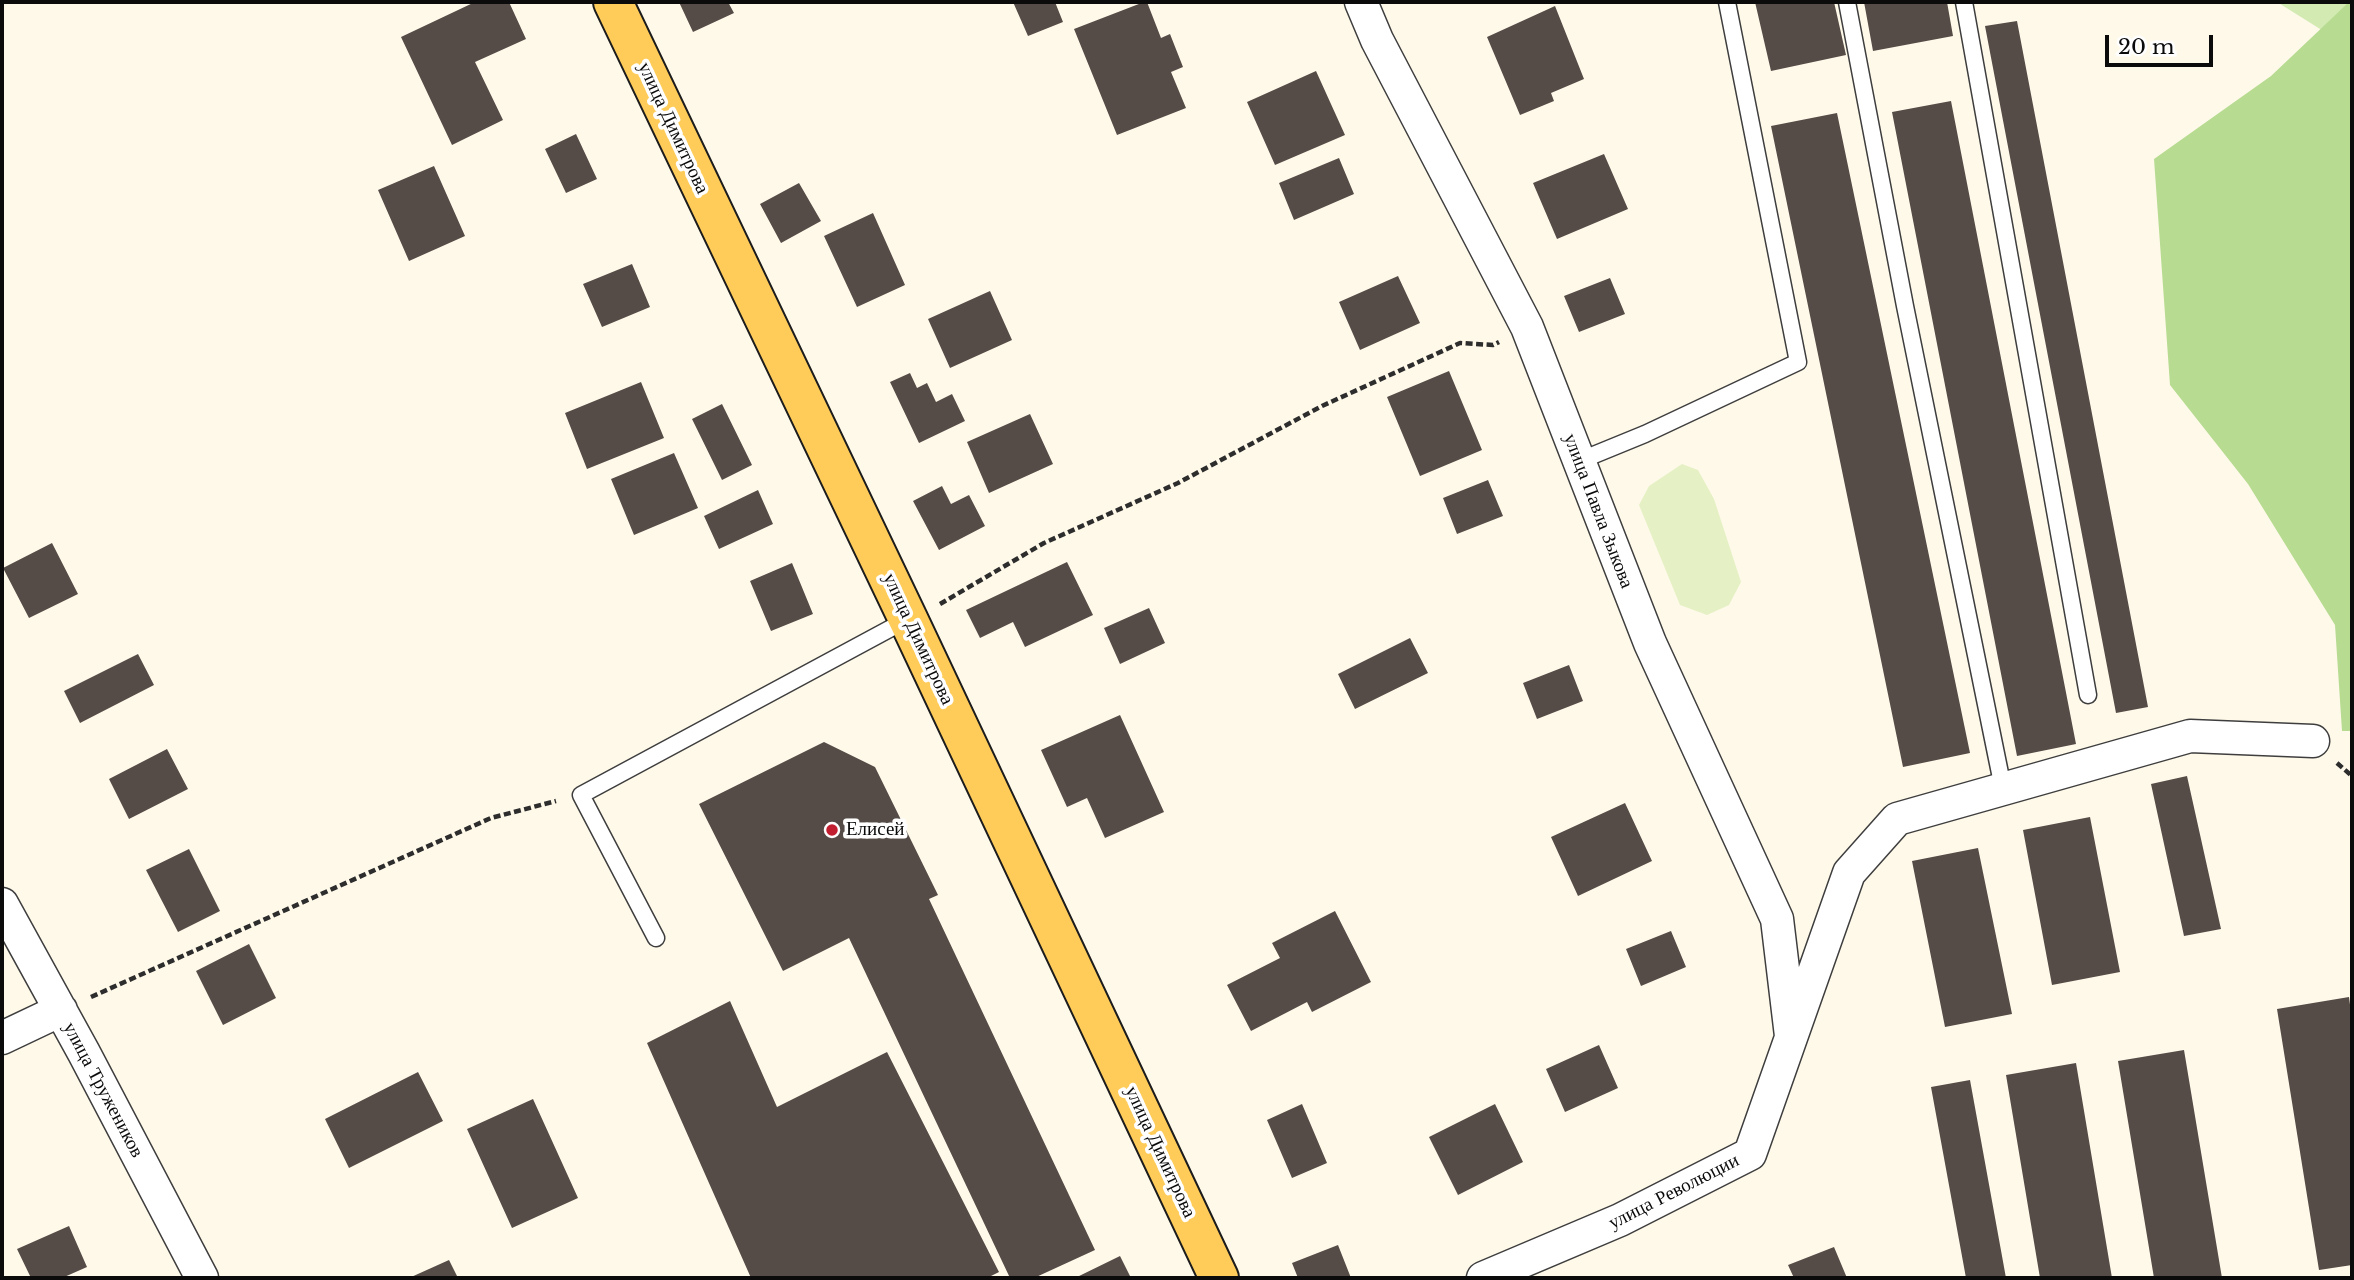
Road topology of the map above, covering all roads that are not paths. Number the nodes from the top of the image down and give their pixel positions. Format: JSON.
{"nodes":[{"id":1,"x":613,"y":2,"type":"edge"},
{"id":2,"x":1361,"y":2,"type":"edge"},
{"id":3,"x":1727,"y":2,"type":"edge"},
{"id":4,"x":1847,"y":2,"type":"edge"},
{"id":5,"x":1964,"y":2,"type":"edge"},
{"id":6,"x":1579,"y":461,"type":"junction"},
{"id":7,"x":919,"y":614,"type":"junction"},
{"id":8,"x":2088,"y":695,"type":"dead end"},
{"id":9,"x":2313,"y":741,"type":"dead end"},
{"id":10,"x":2003,"y":788,"type":"junction"},
{"id":11,"x":2,"y":904,"type":"edge"},
{"id":12,"x":656,"y":938,"type":"dead end"},
{"id":13,"x":61,"y":1010,"type":"junction"},
{"id":14,"x":1791,"y":1036,"type":"junction"},
{"id":15,"x":2,"y":1038,"type":"edge"},
{"id":16,"x":202,"y":1278,"type":"edge"},
{"id":17,"x":1219,"y":1278,"type":"edge"},
{"id":18,"x":1483,"y":1278,"type":"edge"}],
"edges":[{"from":1,"to":7,"type":"main road","name":"улица Димитрова"},
{"from":2,"to":6,"type":"street","name":"улица Павла Зыкова"},
{"from":3,"to":6,"type":"lane"},
{"from":4,"to":10,"type":"lane"},
{"from":5,"to":8,"type":"lane"},
{"from":6,"to":14,"type":"street","name":"улица Павла Зыкова"},
{"from":7,"to":12,"type":"lane"},
{"from":7,"to":17,"type":"main road","name":"улица Димитрова"},
{"from":9,"to":10,"type":"street","name":"улица Революции"},
{"from":10,"to":14,"type":"street","name":"улица Революции"},
{"from":11,"to":13,"type":"street","name":"улица Тружеников"},
{"from":13,"to":15,"type":"street"},
{"from":13,"to":16,"type":"street","name":"улица Тружеников"},
{"from":14,"to":18,"type":"street","name":"улица Революции"}]}
